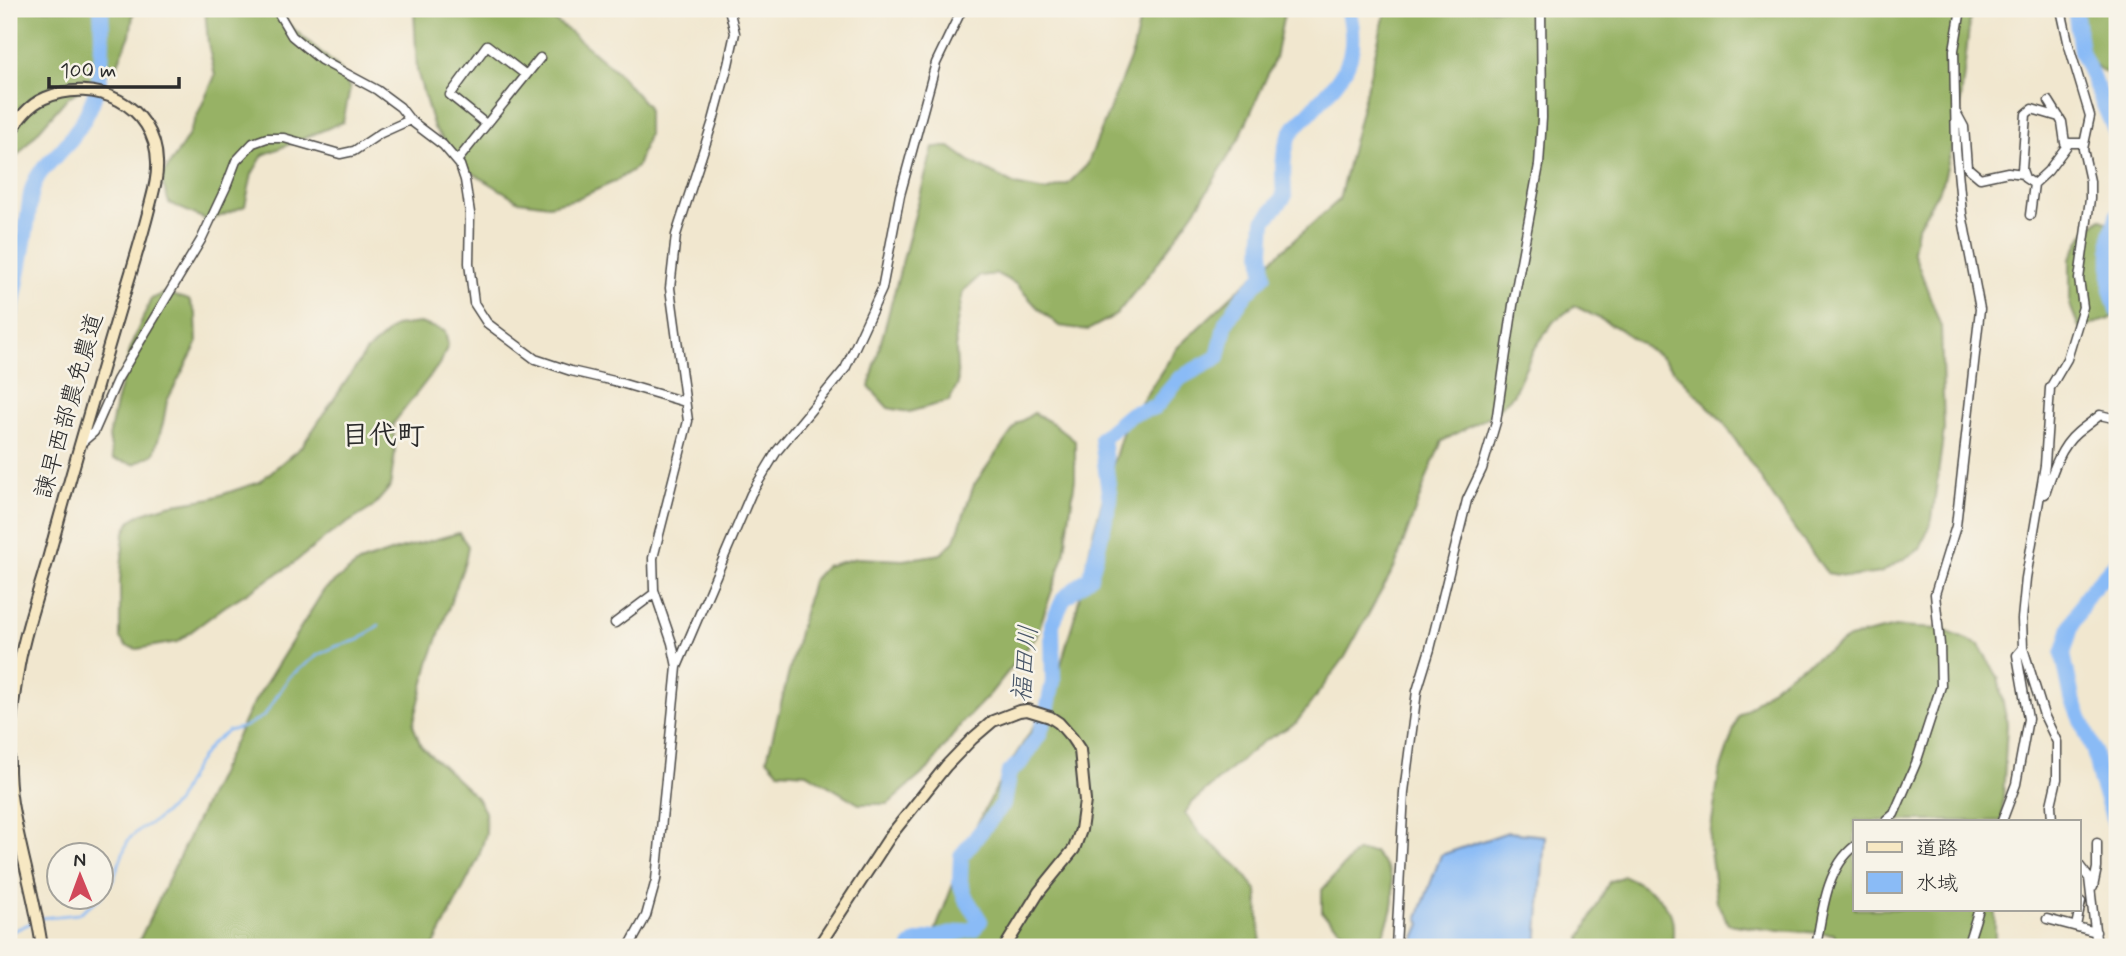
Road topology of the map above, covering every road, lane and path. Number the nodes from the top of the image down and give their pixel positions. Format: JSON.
{"nodes":[{"id":1,"x":276,"y":9,"type":"edge"},
{"id":2,"x":729,"y":9,"type":"edge"},
{"id":3,"x":962,"y":9,"type":"edge"},
{"id":4,"x":1541,"y":9,"type":"edge"},
{"id":5,"x":1961,"y":9,"type":"edge"},
{"id":6,"x":2059,"y":9,"type":"edge"},
{"id":7,"x":540,"y":58,"type":"dead end"},
{"id":8,"x":526,"y":75,"type":"junction"},
{"id":9,"x":2049,"y":101,"type":"dead end"},
{"id":10,"x":1956,"y":112,"type":"junction"},
{"id":11,"x":2059,"y":117,"type":"junction"},
{"id":12,"x":410,"y":120,"type":"junction"},
{"id":13,"x":486,"y":124,"type":"junction"},
{"id":14,"x":9,"y":135,"type":"edge"},
{"id":15,"x":2069,"y":143,"type":"junction"},
{"id":16,"x":2084,"y":143,"type":"junction"},
{"id":17,"x":457,"y":161,"type":"junction"},
{"id":18,"x":2023,"y":174,"type":"junction"},
{"id":19,"x":2034,"y":184,"type":"junction"},
{"id":20,"x":2030,"y":215,"type":"dead end"},
{"id":21,"x":685,"y":402,"type":"junction"},
{"id":22,"x":2117,"y":419,"type":"edge"},
{"id":23,"x":80,"y":444,"type":"junction"},
{"id":24,"x":2039,"y":506,"type":"junction"},
{"id":25,"x":655,"y":593,"type":"junction"},
{"id":26,"x":615,"y":623,"type":"dead end"},
{"id":27,"x":2023,"y":648,"type":"junction"},
{"id":28,"x":677,"y":667,"type":"junction"},
{"id":29,"x":1887,"y":820,"type":"edge"},
{"id":30,"x":2001,"y":820,"type":"edge"},
{"id":31,"x":2052,"y":820,"type":"edge"},
{"id":32,"x":2097,"y":843,"type":"dead end"},
{"id":33,"x":1853,"y":849,"type":"edge"},
{"id":34,"x":2080,"y":866,"type":"edge"},
{"id":35,"x":2091,"y":894,"type":"junction"},
{"id":36,"x":2081,"y":902,"type":"dead end"},
{"id":37,"x":2080,"y":907,"type":"edge"},
{"id":38,"x":1978,"y":911,"type":"edge"},
{"id":39,"x":2079,"y":911,"type":"edge"},
{"id":40,"x":2047,"y":919,"type":"dead end"},
{"id":41,"x":2076,"y":926,"type":"junction"},
{"id":42,"x":2096,"y":932,"type":"junction"},
{"id":43,"x":41,"y":943,"type":"edge"},
{"id":44,"x":629,"y":947,"type":"edge"},
{"id":45,"x":818,"y":947,"type":"edge"},
{"id":46,"x":1005,"y":947,"type":"edge"},
{"id":47,"x":1396,"y":947,"type":"edge"},
{"id":48,"x":1816,"y":947,"type":"edge"},
{"id":49,"x":1967,"y":947,"type":"edge"},
{"id":50,"x":2098,"y":947,"type":"edge"}],
"edges":[{"from":1,"to":12,"type":"street"},
{"from":2,"to":21,"type":"street"},
{"from":3,"to":28,"type":"street"},
{"from":4,"to":47,"type":"street"},
{"from":5,"to":10,"type":"street"},
{"from":6,"to":16,"type":"street"},
{"from":7,"to":8,"type":"street"},
{"from":8,"to":13,"type":"street"},
{"from":8,"to":13,"type":"street"},
{"from":9,"to":11,"type":"street"},
{"from":10,"to":18,"type":"street"},
{"from":10,"to":29,"type":"street"},
{"from":11,"to":15,"type":"street"},
{"from":11,"to":18,"type":"street"},
{"from":12,"to":17,"type":"street"},
{"from":12,"to":23,"type":"street"},
{"from":13,"to":17,"type":"street"},
{"from":14,"to":23,"type":"street","name":"諫早西部農免農道"},
{"from":15,"to":16,"type":"street"},
{"from":15,"to":19,"type":"street"},
{"from":16,"to":24,"type":"street"},
{"from":17,"to":21,"type":"street"},
{"from":18,"to":19,"type":"street"},
{"from":19,"to":20,"type":"street"},
{"from":21,"to":25,"type":"street"},
{"from":22,"to":24,"type":"street"},
{"from":23,"to":43,"type":"street","name":"諫早西部農免農道"},
{"from":24,"to":27,"type":"street"},
{"from":25,"to":26,"type":"street"},
{"from":25,"to":28,"type":"street"},
{"from":27,"to":30,"type":"street"},
{"from":27,"to":31,"type":"street"},
{"from":28,"to":44,"type":"street"},
{"from":32,"to":35,"type":"street"},
{"from":33,"to":48,"type":"street"},
{"from":34,"to":35,"type":"street"},
{"from":35,"to":42,"type":"street"},
{"from":36,"to":37,"type":"street"},
{"from":38,"to":49,"type":"street"},
{"from":39,"to":41,"type":"street"},
{"from":40,"to":41,"type":"street"},
{"from":41,"to":42,"type":"street"},
{"from":42,"to":50,"type":"street"},
{"from":45,"to":46,"type":"street"}]}
